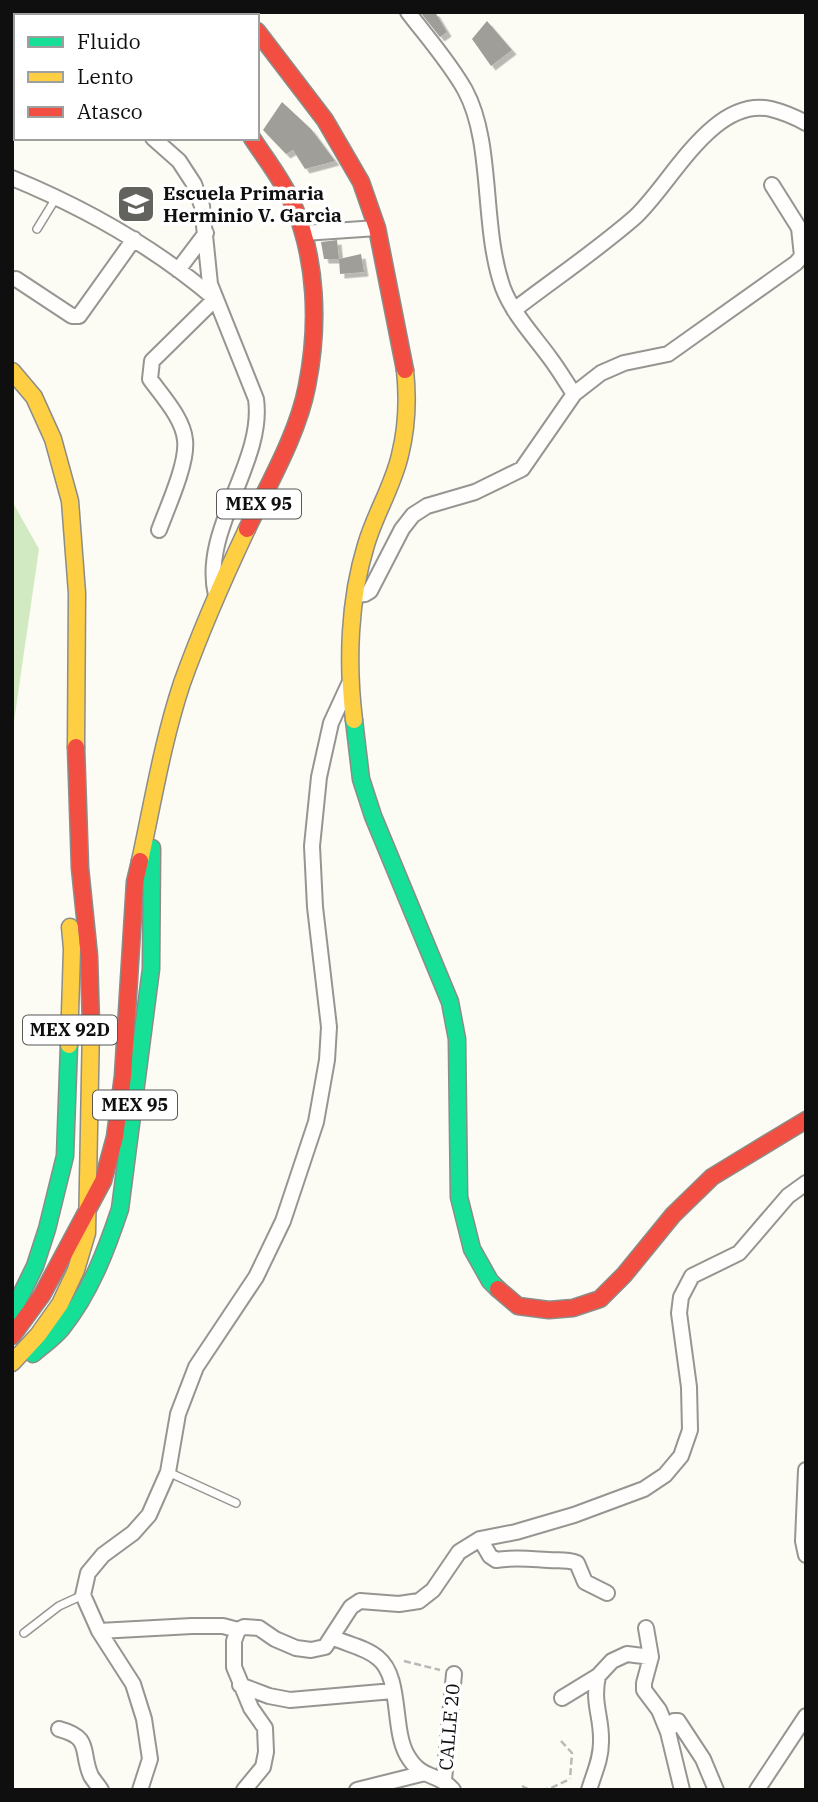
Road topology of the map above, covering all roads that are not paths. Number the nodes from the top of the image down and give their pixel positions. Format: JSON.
{"nodes":[{"id":1,"x":408,"y":12,"type":"edge"},
{"id":2,"x":259,"y":34,"type":"edge"},
{"id":3,"x":806,"y":122,"type":"edge"},
{"id":4,"x":155,"y":140,"type":"edge"},
{"id":5,"x":253,"y":140,"type":"edge"},
{"id":6,"x":12,"y":178,"type":"edge"},
{"id":7,"x":772,"y":185,"type":"dead end"},
{"id":8,"x":56,"y":198,"type":"junction"},
{"id":9,"x":377,"y":228,"type":"junction"},
{"id":10,"x":37,"y":229,"type":"dead end"},
{"id":11,"x":206,"y":233,"type":"junction"},
{"id":12,"x":304,"y":233,"type":"junction"},
{"id":13,"x":134,"y":239,"type":"junction"},
{"id":14,"x":178,"y":270,"type":"junction"},
{"id":15,"x":16,"y":279,"type":"dead end"},
{"id":16,"x":215,"y":299,"type":"junction"},
{"id":17,"x":514,"y":310,"type":"junction"},
{"id":18,"x":12,"y":371,"type":"edge"},
{"id":19,"x":573,"y":394,"type":"junction"},
{"id":20,"x":159,"y":530,"type":"dead end"},
{"id":21,"x":216,"y":594,"type":"junction"},
{"id":22,"x":355,"y":595,"type":"junction"},
{"id":23,"x":349,"y":683,"type":"junction"},
{"id":24,"x":76,"y":738,"type":"junction"},
{"id":25,"x":153,"y":802,"type":"junction"},
{"id":26,"x":806,"y":1120,"type":"edge"},
{"id":27,"x":806,"y":1183,"type":"edge"},
{"id":28,"x":88,"y":1207,"type":"junction"},
{"id":29,"x":12,"y":1313,"type":"edge"},
{"id":30,"x":12,"y":1336,"type":"edge"},
{"id":31,"x":12,"y":1363,"type":"edge"},
{"id":32,"x":12,"y":1370,"type":"edge"},
{"id":33,"x":806,"y":1470,"type":"edge"},
{"id":34,"x":168,"y":1472,"type":"junction"},
{"id":35,"x":236,"y":1503,"type":"dead end"},
{"id":36,"x":480,"y":1539,"type":"junction"},
{"id":37,"x":806,"y":1555,"type":"edge"},
{"id":38,"x":607,"y":1593,"type":"dead end"},
{"id":39,"x":83,"y":1595,"type":"junction"},
{"id":40,"x":646,"y":1628,"type":"dead end"},
{"id":41,"x":238,"y":1630,"type":"junction"},
{"id":42,"x":99,"y":1631,"type":"junction"},
{"id":43,"x":24,"y":1633,"type":"dead end"},
{"id":44,"x":334,"y":1638,"type":"junction"},
{"id":45,"x":651,"y":1657,"type":"junction"},
{"id":46,"x":454,"y":1674,"type":"road end"},
{"id":47,"x":598,"y":1676,"type":"junction"},
{"id":48,"x":240,"y":1685,"type":"junction"},
{"id":49,"x":393,"y":1692,"type":"junction"},
{"id":50,"x":562,"y":1698,"type":"dead end"},
{"id":51,"x":806,"y":1716,"type":"edge"},
{"id":52,"x":59,"y":1729,"type":"dead end"},
{"id":53,"x":668,"y":1731,"type":"junction"},
{"id":54,"x":421,"y":1774,"type":"junction"},
{"id":55,"x":448,"y":1785,"type":"edge"},
{"id":56,"x":101,"y":1790,"type":"edge"},
{"id":57,"x":140,"y":1790,"type":"edge"},
{"id":58,"x":244,"y":1790,"type":"edge"},
{"id":59,"x":357,"y":1790,"type":"edge"},
{"id":60,"x":589,"y":1790,"type":"edge"},
{"id":61,"x":682,"y":1790,"type":"edge"},
{"id":62,"x":716,"y":1790,"type":"edge"},
{"id":63,"x":757,"y":1790,"type":"edge"}],
"edges":[{"from":1,"to":17,"type":"street"},
{"from":2,"to":9,"type":"main road"},
{"from":3,"to":17,"type":"street"},
{"from":4,"to":11,"type":"street"},
{"from":5,"to":12,"type":"main road","number":"MEX 95"},
{"from":6,"to":8,"type":"street"},
{"from":7,"to":19,"type":"street"},
{"from":8,"to":10,"type":"lane"},
{"from":8,"to":13,"type":"street"},
{"from":9,"to":12,"type":"street"},
{"from":9,"to":22,"type":"main road"},
{"from":11,"to":14,"type":"street"},
{"from":11,"to":16,"type":"street"},
{"from":12,"to":21,"type":"main road","number":"MEX 95"},
{"from":13,"to":14,"type":"street"},
{"from":13,"to":15,"type":"street"},
{"from":14,"to":16,"type":"street"},
{"from":16,"to":20,"type":"street"},
{"from":16,"to":21,"type":"street"},
{"from":17,"to":19,"type":"street"},
{"from":18,"to":24,"type":"main road","number":"MEX 92D"},
{"from":19,"to":22,"type":"street"},
{"from":21,"to":25,"type":"main road","number":"MEX 95"},
{"from":22,"to":23,"type":"main road"},
{"from":23,"to":26,"type":"main road"},
{"from":23,"to":34,"type":"street"},
{"from":24,"to":28,"type":"main road","number":"MEX 92D"},
{"from":24,"to":29,"type":"main road","number":"MEX 92D"},
{"from":25,"to":28,"type":"main road","number":"MEX 95"},
{"from":25,"to":32,"type":"main road","number":"MEX 95"},
{"from":27,"to":36,"type":"street"},
{"from":28,"to":30,"type":"main road","number":"MEX 95"},
{"from":28,"to":31,"type":"main road","number":"MEX 92D"},
{"from":33,"to":37,"type":"street"},
{"from":34,"to":35,"type":"lane"},
{"from":34,"to":39,"type":"street"},
{"from":36,"to":38,"type":"street"},
{"from":36,"to":44,"type":"street"},
{"from":39,"to":42,"type":"street"},
{"from":39,"to":43,"type":"lane"},
{"from":40,"to":45,"type":"street"},
{"from":41,"to":42,"type":"street"},
{"from":41,"to":44,"type":"street"},
{"from":41,"to":48,"type":"street"},
{"from":42,"to":57,"type":"street"},
{"from":44,"to":49,"type":"street"},
{"from":45,"to":47,"type":"street"},
{"from":45,"to":53,"type":"street"},
{"from":46,"to":55,"type":"street","name":"CALLE 20"},
{"from":47,"to":50,"type":"street"},
{"from":47,"to":60,"type":"street"},
{"from":48,"to":49,"type":"street"},
{"from":48,"to":58,"type":"street"},
{"from":49,"to":54,"type":"street"},
{"from":51,"to":63,"type":"street"},
{"from":52,"to":56,"type":"street"},
{"from":53,"to":61,"type":"street"},
{"from":53,"to":62,"type":"street"},
{"from":54,"to":55,"type":"street"},
{"from":54,"to":59,"type":"street"}]}
